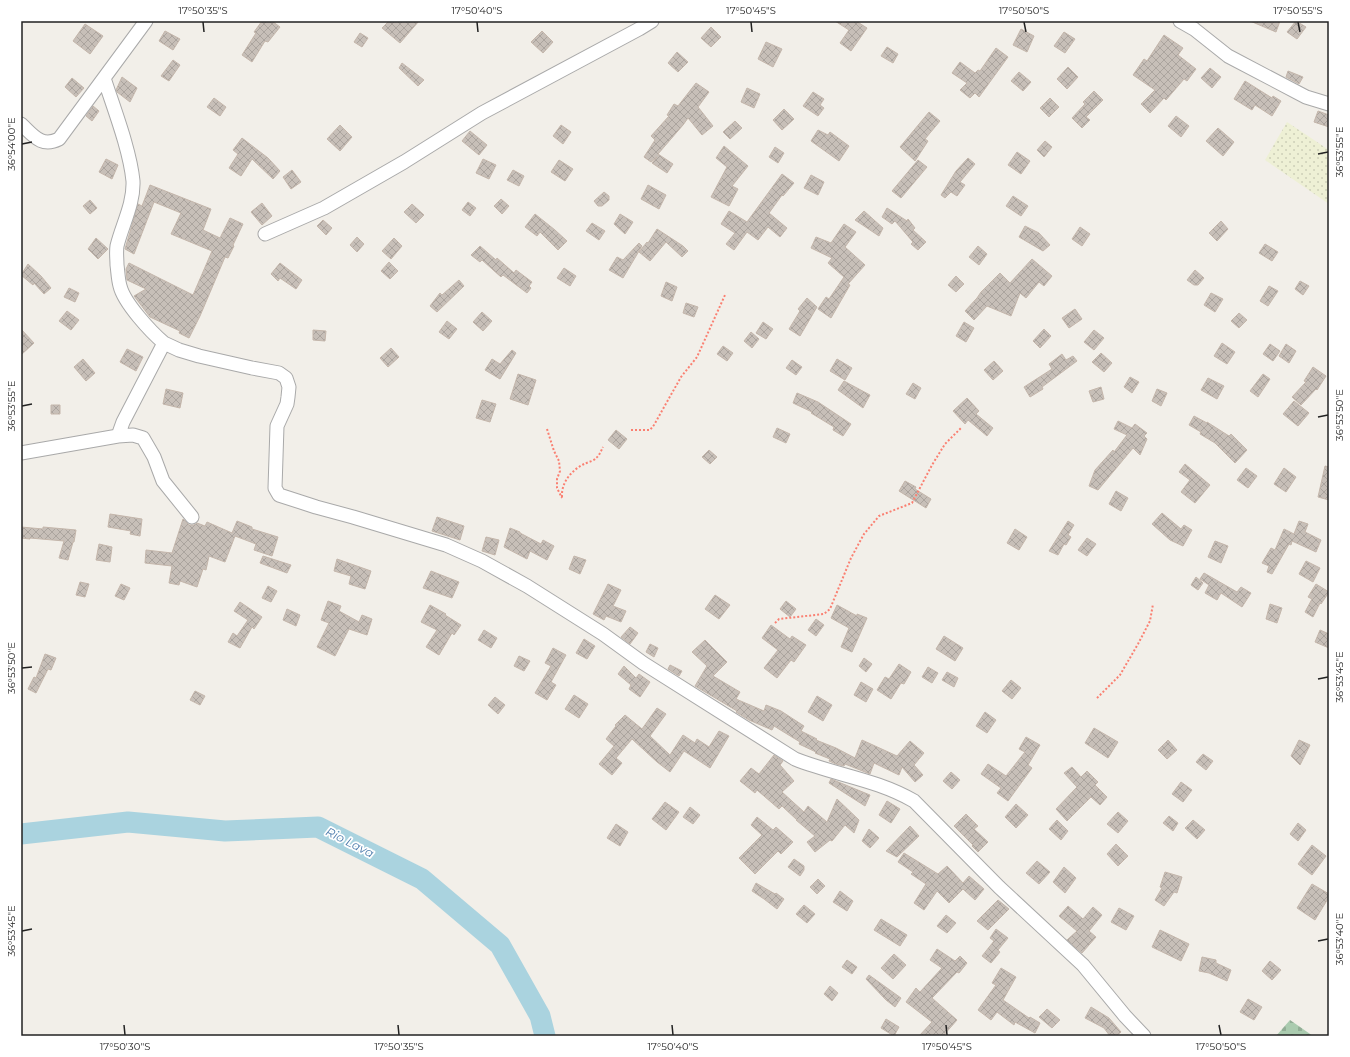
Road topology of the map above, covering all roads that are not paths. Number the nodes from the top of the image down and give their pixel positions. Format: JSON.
{"nodes":[{"id":1,"x":146,"y":21,"type":"edge"},
{"id":2,"x":652,"y":21,"type":"edge"},
{"id":3,"x":1180,"y":21,"type":"edge"},
{"id":4,"x":104,"y":78,"type":"junction"},
{"id":5,"x":1329,"y":104,"type":"edge"},
{"id":6,"x":21,"y":124,"type":"edge"},
{"id":7,"x":265,"y":234,"type":"dead end"},
{"id":8,"x":164,"y":343,"type":"junction"},
{"id":9,"x":118,"y":436,"type":"junction"},
{"id":10,"x":21,"y":453,"type":"edge"},
{"id":11,"x":192,"y":517,"type":"dead end"},
{"id":12,"x":1144,"y":1036,"type":"edge"}],
"edges":[{"from":1,"to":4,"type":"street"},
{"from":2,"to":7,"type":"street"},
{"from":3,"to":5,"type":"street"},
{"from":4,"to":6,"type":"street"},
{"from":4,"to":8,"type":"street"},
{"from":8,"to":9,"type":"street"},
{"from":8,"to":12,"type":"street"},
{"from":9,"to":10,"type":"street"},
{"from":9,"to":11,"type":"street"}]}
